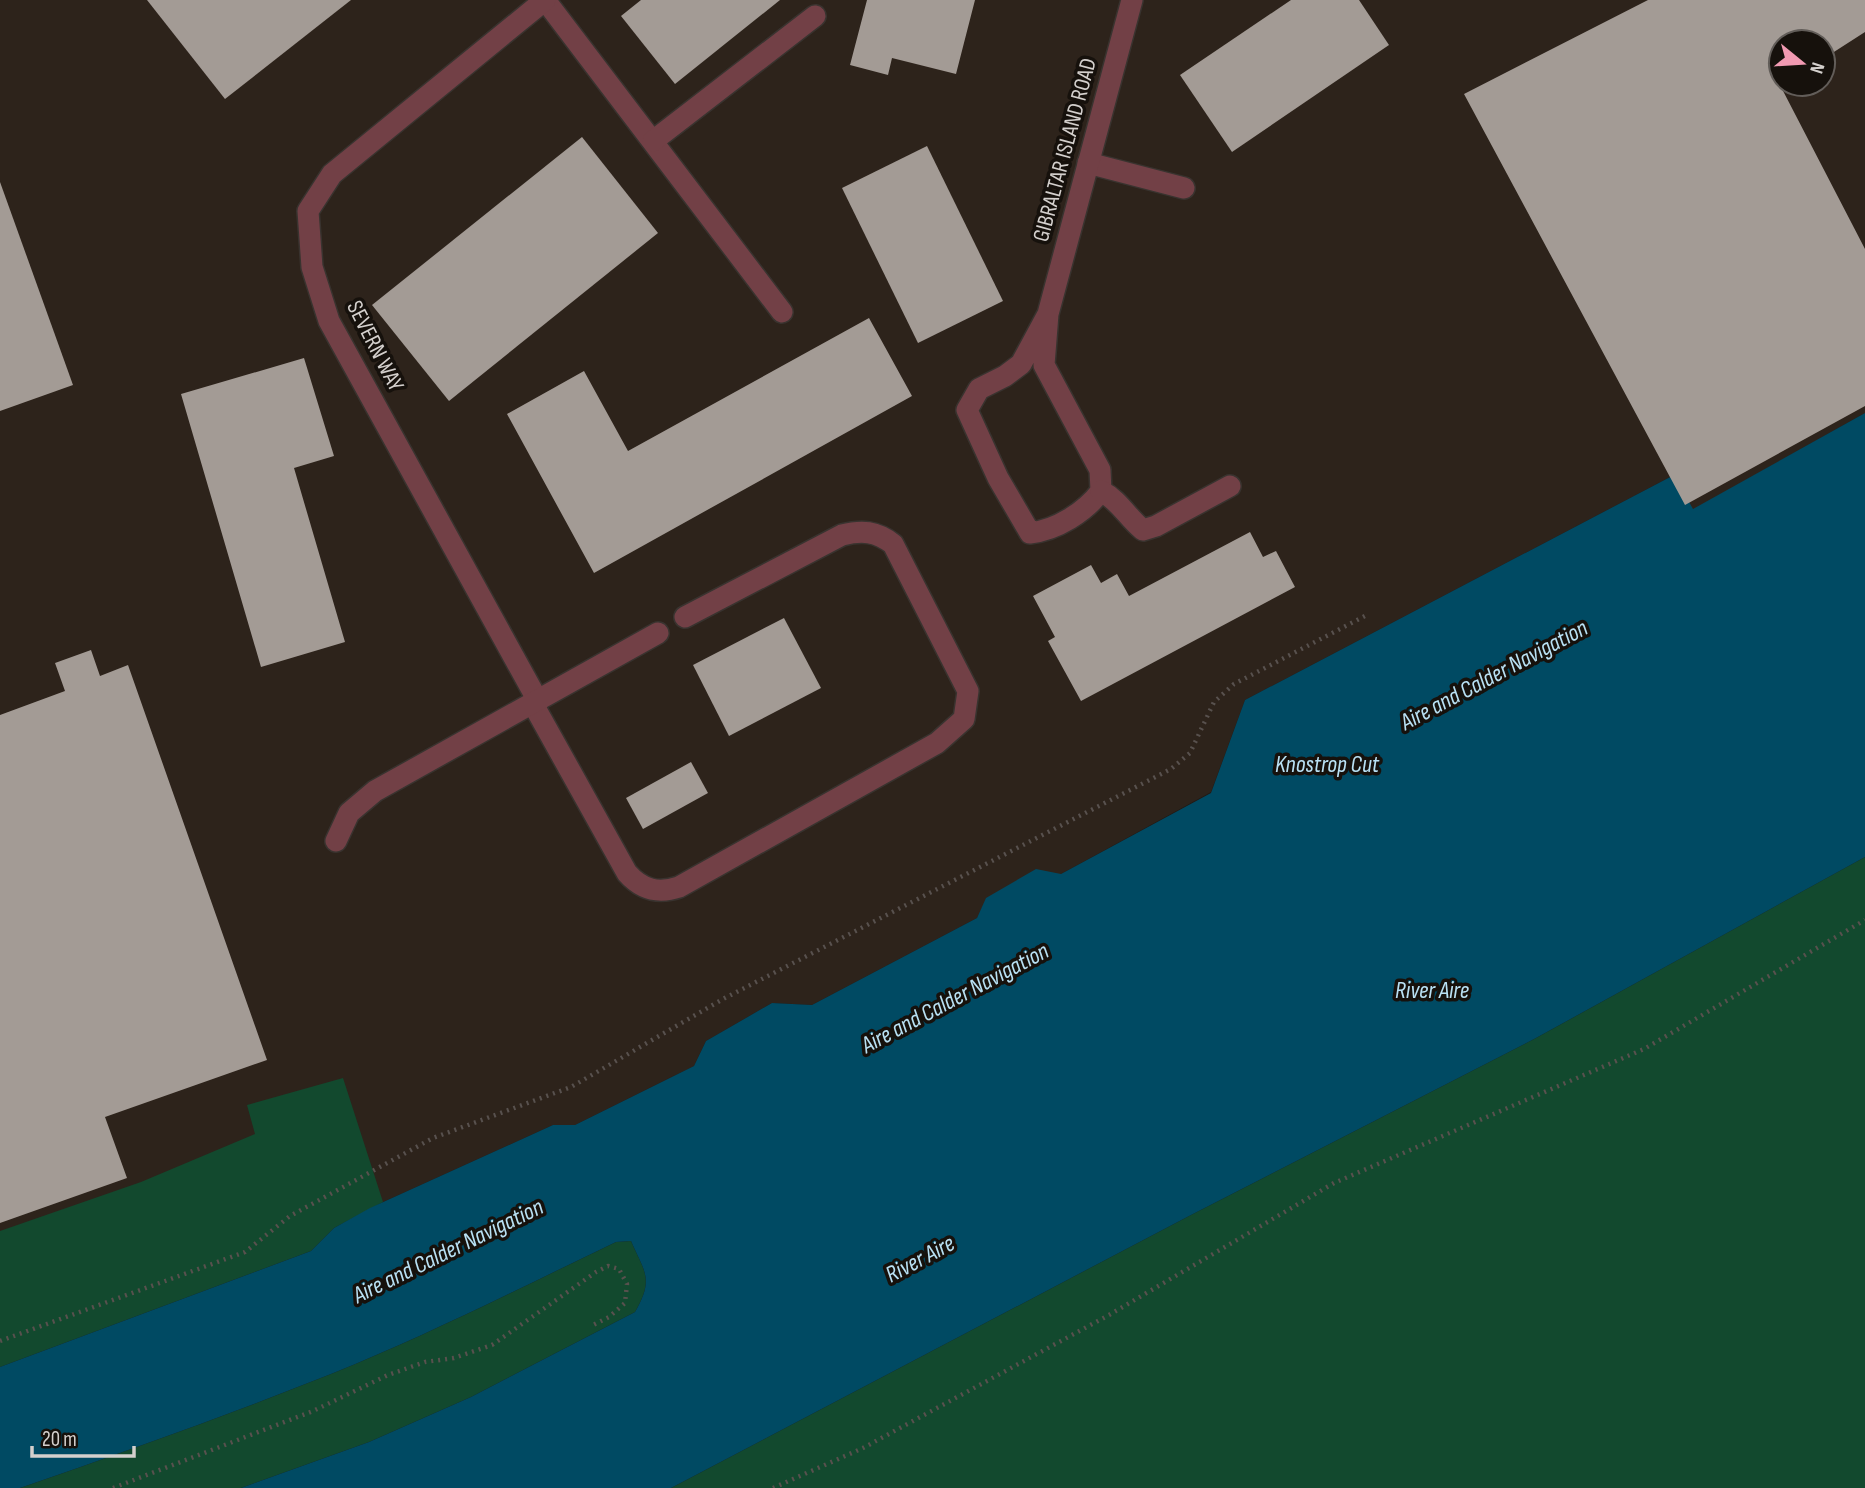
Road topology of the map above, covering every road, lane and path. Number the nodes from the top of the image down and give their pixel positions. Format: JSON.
{"nodes":[{"id":1,"x":545,"y":0,"type":"edge"},
{"id":2,"x":1132,"y":0,"type":"edge"},
{"id":3,"x":815,"y":16,"type":"dead end"},
{"id":4,"x":653,"y":141,"type":"junction"},
{"id":5,"x":1088,"y":163,"type":"junction"},
{"id":6,"x":1184,"y":188,"type":"dead end"},
{"id":7,"x":782,"y":312,"type":"dead end"},
{"id":8,"x":1048,"y":314,"type":"junction"},
{"id":9,"x":1230,"y":486,"type":"dead end"},
{"id":10,"x":1101,"y":491,"type":"junction"},
{"id":11,"x":1365,"y":616,"type":"dead end"},
{"id":12,"x":685,"y":617,"type":"dead end"},
{"id":13,"x":658,"y":633,"type":"dead end"},
{"id":14,"x":535,"y":702,"type":"junction"},
{"id":15,"x":336,"y":841,"type":"dead end"},
{"id":16,"x":1865,"y":920,"type":"edge"},
{"id":17,"x":591,"y":1326,"type":"dead end"},
{"id":18,"x":0,"y":1341,"type":"edge"},
{"id":19,"x":113,"y":1488,"type":"edge"},
{"id":20,"x":773,"y":1488,"type":"edge"}],
"edges":[{"from":1,"to":4,"type":"street"},
{"from":1,"to":14,"type":"street","name":"SEVERN WAY"},
{"from":2,"to":5,"type":"street","name":"GIBRALTAR ISLAND ROAD"},
{"from":3,"to":4,"type":"street"},
{"from":4,"to":7,"type":"street"},
{"from":5,"to":6,"type":"street"},
{"from":5,"to":8,"type":"street","name":"GIBRALTAR ISLAND ROAD"},
{"from":8,"to":10,"type":"street"},
{"from":8,"to":10,"type":"street"},
{"from":9,"to":10,"type":"street"},
{"from":11,"to":18,"type":"path"},
{"from":12,"to":14,"type":"street","name":"SEVERN WAY"},
{"from":13,"to":14,"type":"street"},
{"from":14,"to":15,"type":"street"},
{"from":16,"to":20,"type":"path"},
{"from":17,"to":19,"type":"path"}]}
